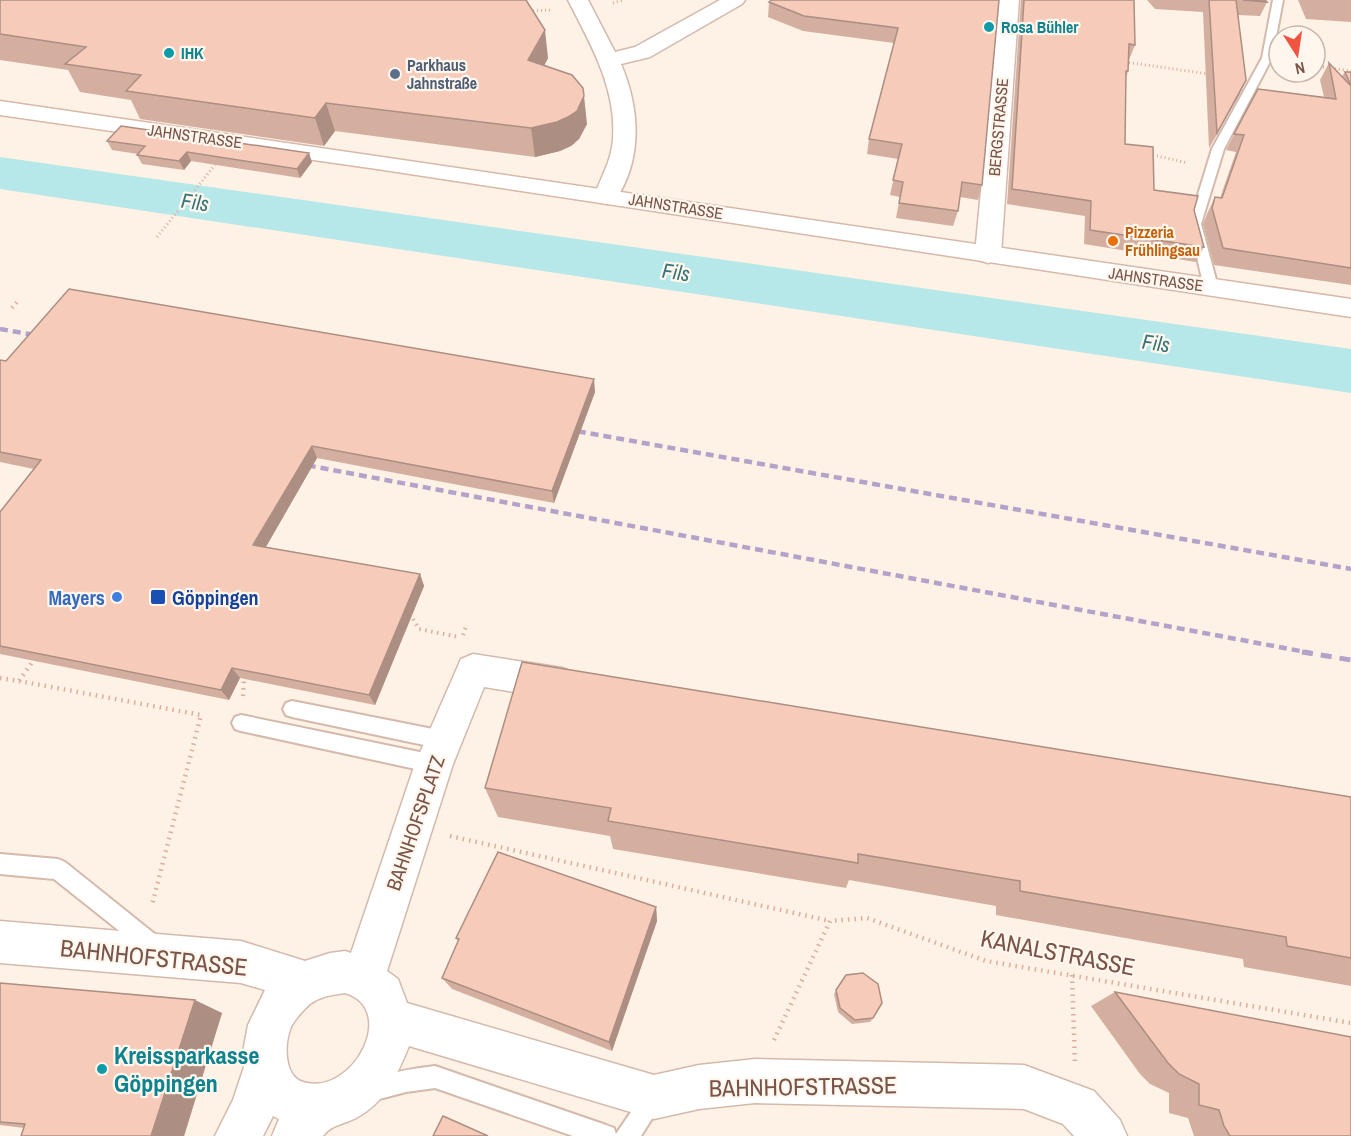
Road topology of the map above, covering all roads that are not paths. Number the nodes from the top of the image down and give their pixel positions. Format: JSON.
{"nodes":[{"id":1,"x":578,"y":0,"type":"edge"},
{"id":2,"x":735,"y":0,"type":"edge"},
{"id":3,"x":1009,"y":0,"type":"edge"},
{"id":4,"x":1278,"y":0,"type":"edge"},
{"id":5,"x":609,"y":60,"type":"junction"},
{"id":6,"x":0,"y":108,"type":"edge"},
{"id":7,"x":606,"y":196,"type":"junction"},
{"id":8,"x":988,"y":254,"type":"junction"},
{"id":9,"x":1211,"y":287,"type":"junction"},
{"id":10,"x":1351,"y":308,"type":"edge"},
{"id":11,"x":590,"y":689,"type":"edge"},
{"id":12,"x":292,"y":709,"type":"dead end"},
{"id":13,"x":241,"y":723,"type":"dead end"},
{"id":14,"x":439,"y":752,"type":"junction"},
{"id":15,"x":0,"y":864,"type":"edge"},
{"id":16,"x":0,"y":942,"type":"edge"},
{"id":17,"x":166,"y":956,"type":"junction"},
{"id":18,"x":364,"y":978,"type":"junction"},
{"id":19,"x":306,"y":982,"type":"junction"},
{"id":20,"x":390,"y":1020,"type":"junction"},
{"id":21,"x":266,"y":1068,"type":"junction"},
{"id":22,"x":654,"y":1097,"type":"junction"},
{"id":23,"x":322,"y":1113,"type":"edge"},
{"id":24,"x":238,"y":1136,"type":"edge"},
{"id":25,"x":606,"y":1136,"type":"edge"},
{"id":26,"x":627,"y":1136,"type":"edge"},
{"id":27,"x":1104,"y":1136,"type":"edge"}],
"edges":[{"from":1,"to":5,"type":"street"},
{"from":2,"to":5,"type":"street"},
{"from":3,"to":8,"type":"street","name":"BERGSTRASSE"},
{"from":4,"to":9,"type":"lane"},
{"from":5,"to":7,"type":"street"},
{"from":6,"to":7,"type":"street","name":"JAHNSTRASSE"},
{"from":7,"to":8,"type":"street","name":"JAHNSTRASSE"},
{"from":8,"to":9,"type":"street","name":"JAHNSTRASSE"},
{"from":9,"to":10,"type":"street","name":"JAHNSTRASSE"},
{"from":11,"to":14,"type":"street","name":"BAHNHOFSPLATZ"},
{"from":12,"to":14,"type":"lane"},
{"from":13,"to":14,"type":"lane"},
{"from":14,"to":18,"type":"street","name":"BAHNHOFSPLATZ"},
{"from":15,"to":17,"type":"lane"},
{"from":16,"to":17,"type":"street","name":"BAHNHOFSTRASSE"},
{"from":17,"to":19,"type":"street","name":"BAHNHOFSTRASSE"},
{"from":18,"to":19,"type":"street"},
{"from":18,"to":20,"type":"street"},
{"from":19,"to":21,"type":"street"},
{"from":20,"to":22,"type":"street","name":"BAHNHOFSTRASSE"},
{"from":20,"to":23,"type":"street"},
{"from":21,"to":23,"type":"street"},
{"from":21,"to":24,"type":"street"},
{"from":22,"to":26,"type":"lane"},
{"from":22,"to":27,"type":"street","name":"BAHNHOFSTRASSE"},
{"from":23,"to":25,"type":"lane"}]}
